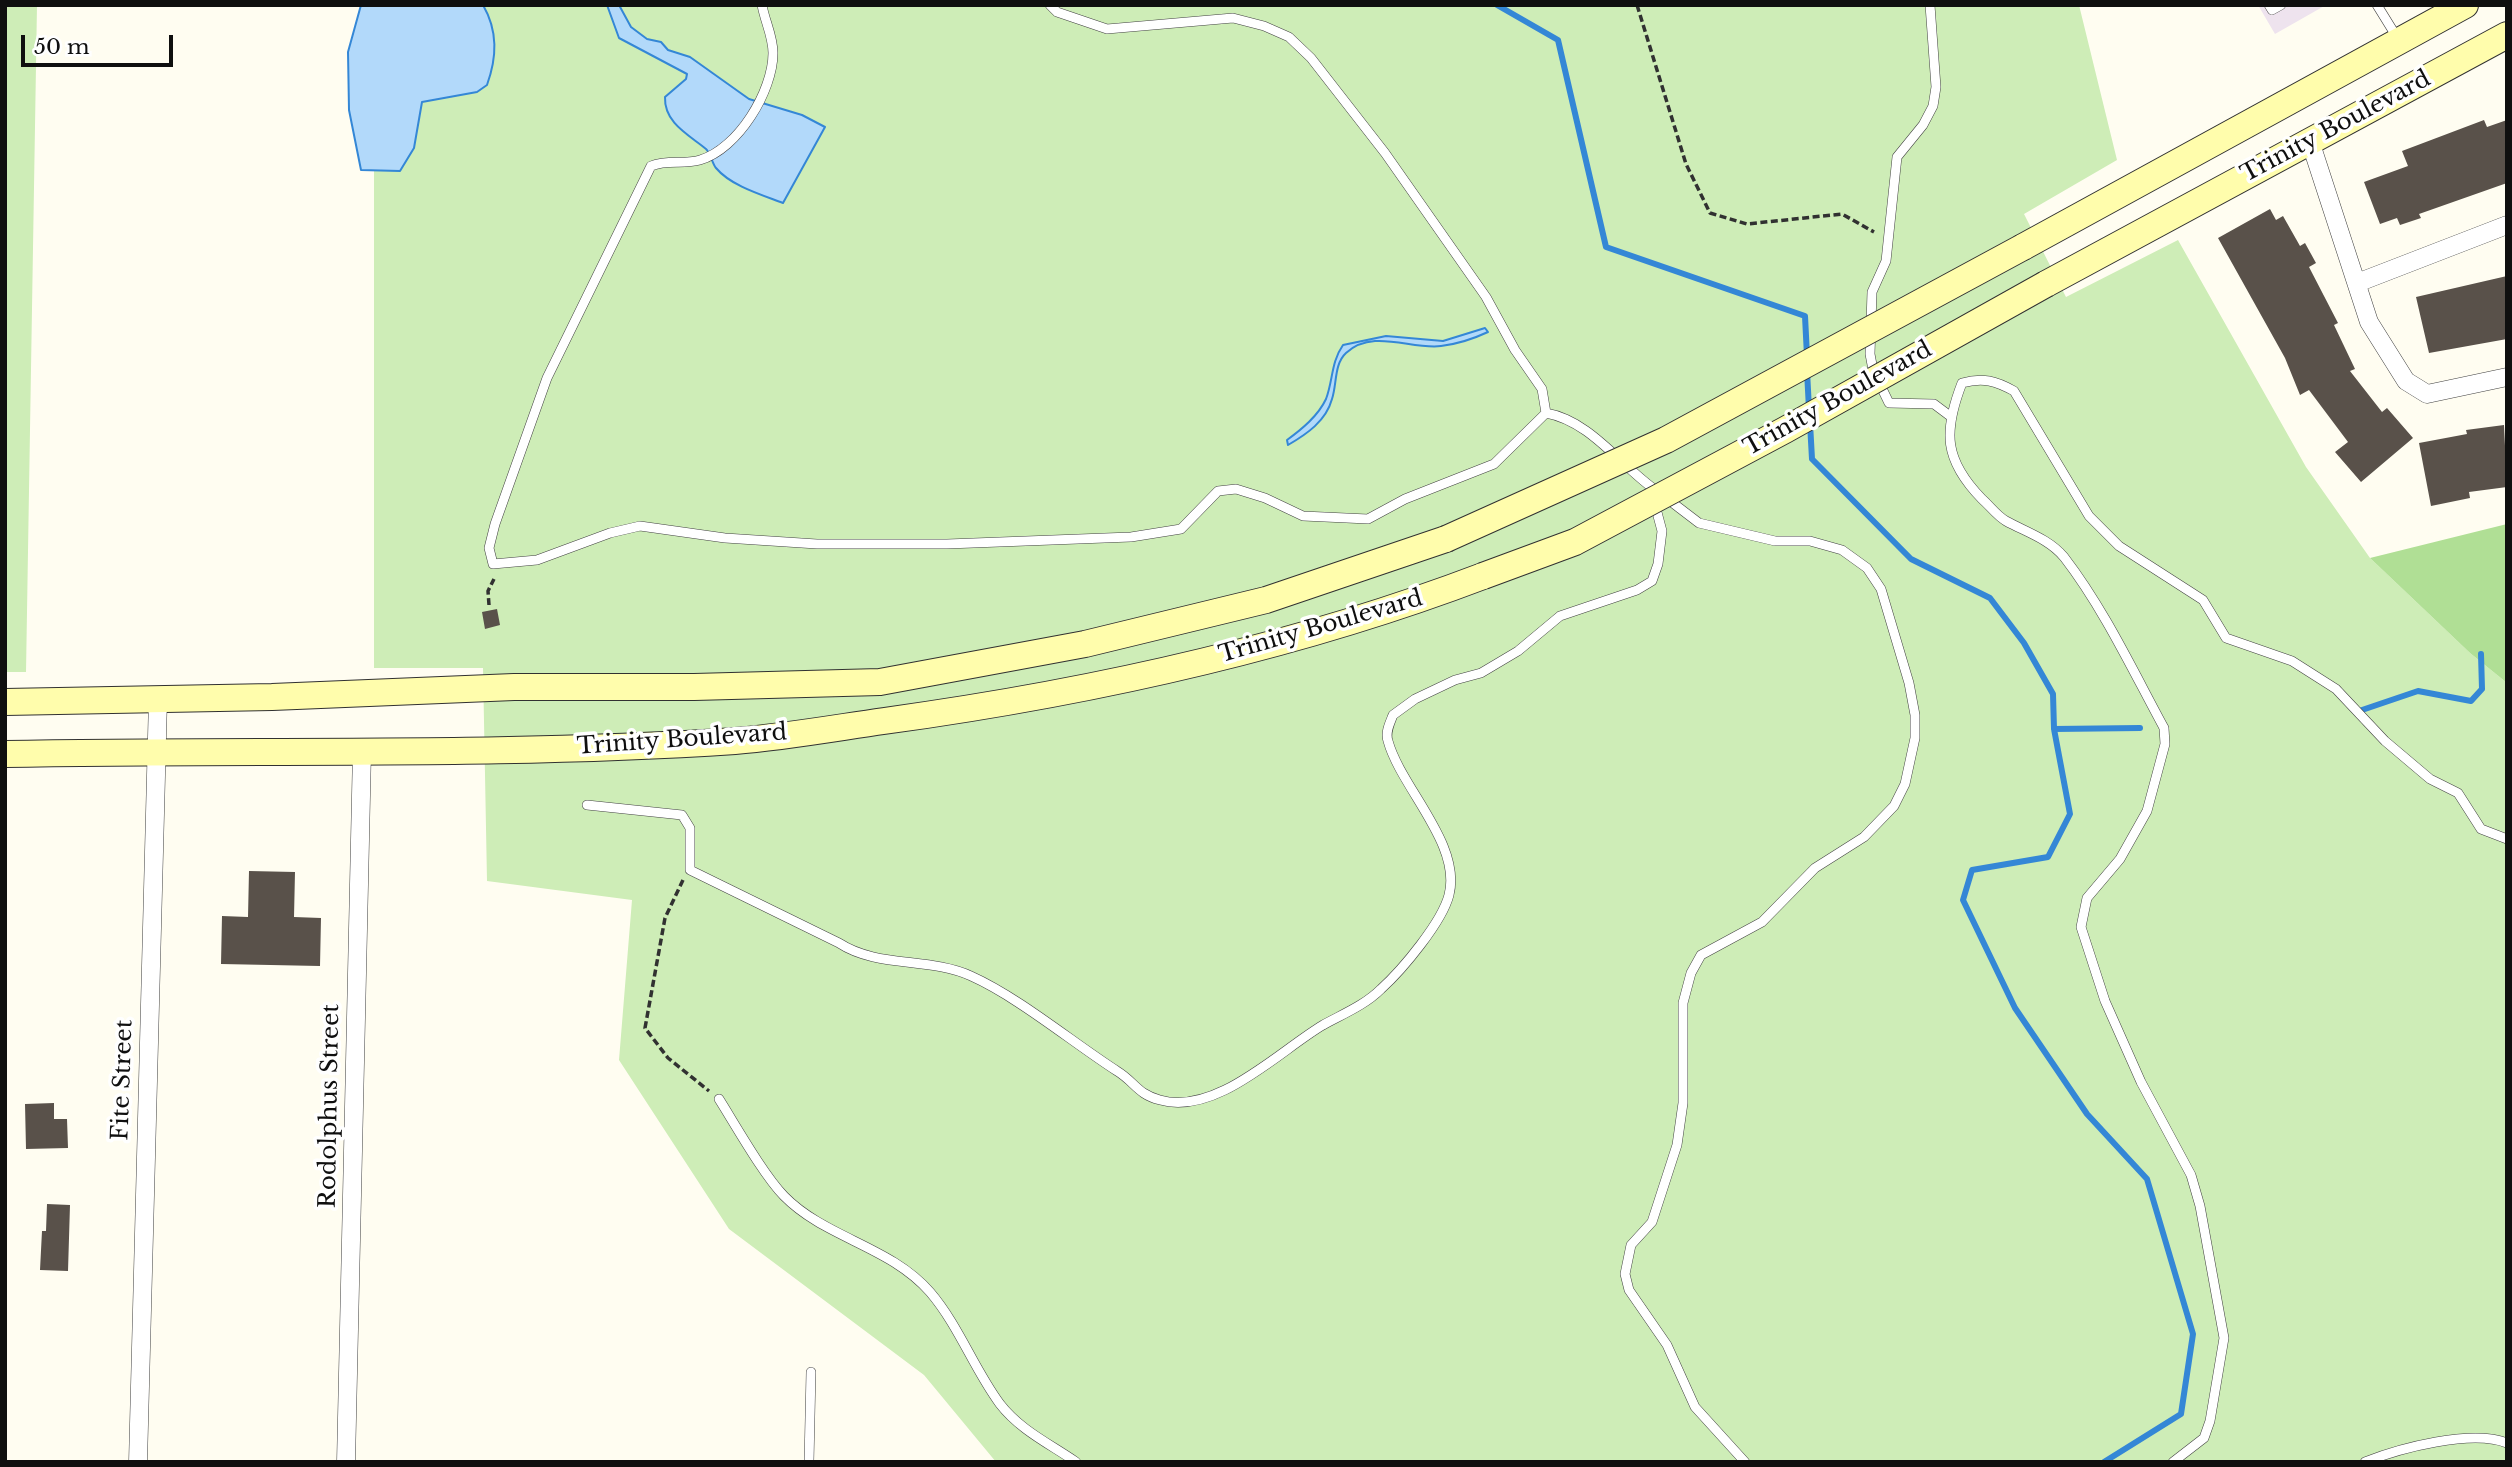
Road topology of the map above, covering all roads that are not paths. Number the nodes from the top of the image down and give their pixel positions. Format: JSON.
{"nodes":[{"id":1,"x":762,"y":5,"type":"edge"},
{"id":2,"x":1050,"y":5,"type":"edge"},
{"id":3,"x":1930,"y":5,"type":"edge"},
{"id":4,"x":2269,"y":5,"type":"edge"},
{"id":5,"x":2281,"y":5,"type":"edge"},
{"id":6,"x":2377,"y":5,"type":"edge"},
{"id":7,"x":2465,"y":5,"type":"edge"},
{"id":8,"x":2507,"y":35,"type":"edge"},
{"id":9,"x":2400,"y":41,"type":"junction"},
{"id":10,"x":2310,"y":141,"type":"junction"},
{"id":11,"x":2507,"y":225,"type":"edge"},
{"id":12,"x":2357,"y":283,"type":"junction"},
{"id":13,"x":2507,"y":377,"type":"edge"},
{"id":14,"x":1546,"y":413,"type":"junction"},
{"id":15,"x":1950,"y":416,"type":"junction"},
{"id":16,"x":1650,"y":486,"type":"junction"},
{"id":17,"x":159,"y":699,"type":"junction"},
{"id":18,"x":5,"y":702,"type":"edge"},
{"id":19,"x":362,"y":751,"type":"junction"},
{"id":20,"x":155,"y":752,"type":"junction"},
{"id":21,"x":5,"y":754,"type":"edge"},
{"id":22,"x":587,"y":805,"type":"dead end"},
{"id":23,"x":2507,"y":839,"type":"edge"},
{"id":24,"x":719,"y":1099,"type":"road end"},
{"id":25,"x":811,"y":1372,"type":"dead end"},
{"id":26,"x":2507,"y":1443,"type":"edge"},
{"id":27,"x":138,"y":1462,"type":"edge"},
{"id":28,"x":346,"y":1462,"type":"edge"},
{"id":29,"x":809,"y":1462,"type":"edge"},
{"id":30,"x":1076,"y":1462,"type":"edge"},
{"id":31,"x":1745,"y":1462,"type":"edge"},
{"id":32,"x":2173,"y":1462,"type":"edge"},
{"id":33,"x":2365,"y":1462,"type":"edge"}],
"edges":[{"from":1,"to":14,"type":"lane"},
{"from":2,"to":14,"type":"lane"},
{"from":3,"to":15,"type":"lane"},
{"from":4,"to":5,"type":"lane"},
{"from":6,"to":9,"type":"lane"},
{"from":7,"to":9,"type":"main road","name":"Trinity Boulevard"},
{"from":8,"to":10,"type":"main road","name":"Trinity Boulevard"},
{"from":9,"to":17,"type":"main road","name":"Trinity Boulevard","bridge":true},
{"from":10,"to":12,"type":"street"},
{"from":10,"to":19,"type":"main road","name":"Trinity Boulevard","bridge":true},
{"from":11,"to":12,"type":"street"},
{"from":12,"to":13,"type":"street"},
{"from":14,"to":16,"type":"lane"},
{"from":15,"to":23,"type":"lane"},
{"from":15,"to":32,"type":"lane"},
{"from":16,"to":22,"type":"lane"},
{"from":16,"to":31,"type":"lane"},
{"from":17,"to":18,"type":"main road","name":"Trinity Boulevard"},
{"from":17,"to":20,"type":"street","name":"Fite Street"},
{"from":19,"to":20,"type":"main road","name":"Trinity Boulevard"},
{"from":19,"to":28,"type":"street","name":"Rodolphus Street"},
{"from":20,"to":21,"type":"main road","name":"Trinity Boulevard"},
{"from":20,"to":27,"type":"street","name":"Fite Street"},
{"from":24,"to":30,"type":"lane"},
{"from":25,"to":29,"type":"lane"},
{"from":26,"to":33,"type":"lane"}]}
